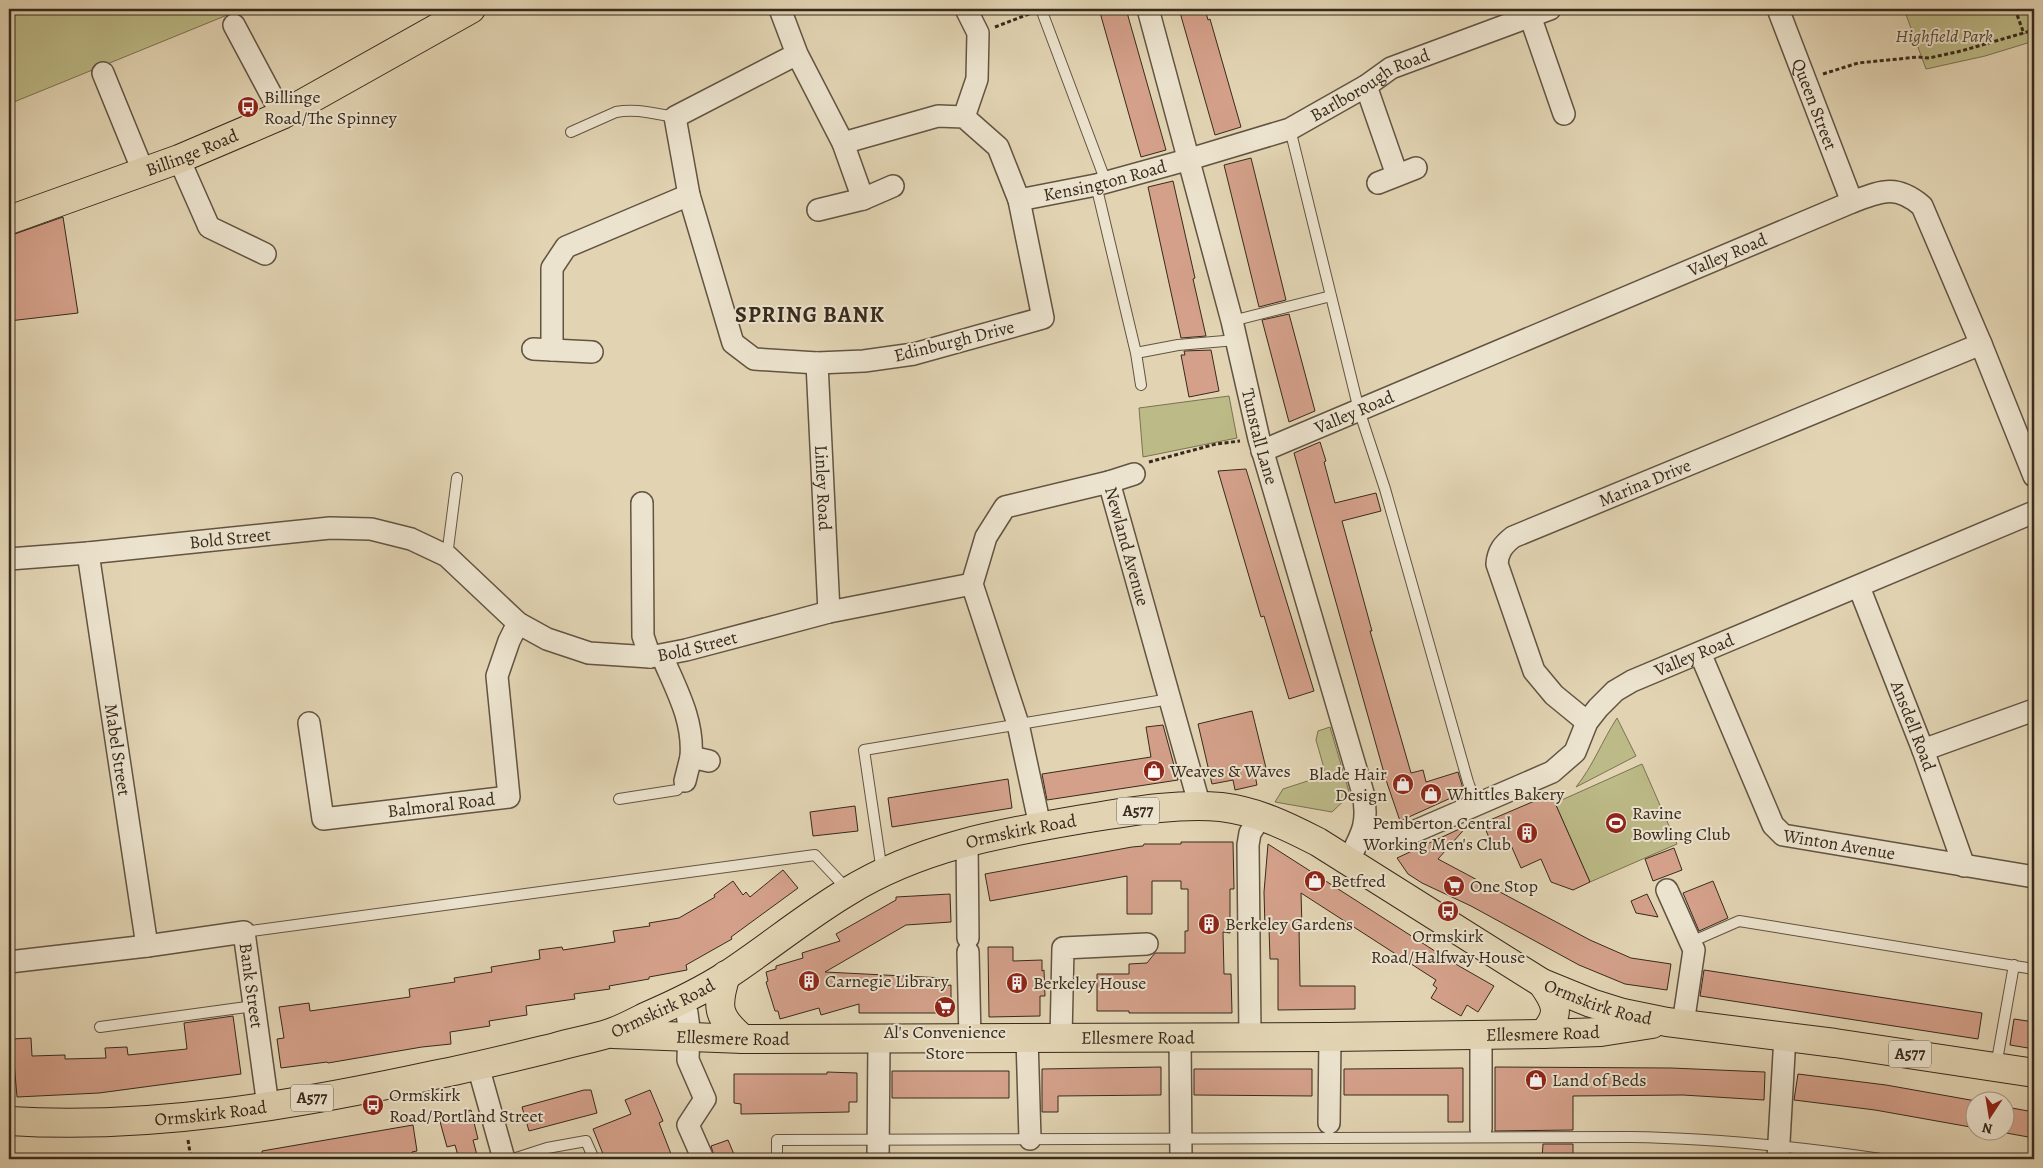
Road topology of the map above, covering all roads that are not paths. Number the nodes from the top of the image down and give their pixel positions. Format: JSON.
{"nodes":[{"id":1,"x":471,"y":9,"type":"edge"},
{"id":2,"x":780,"y":9,"type":"edge"},
{"id":3,"x":966,"y":9,"type":"edge"},
{"id":4,"x":1041,"y":9,"type":"edge"},
{"id":5,"x":1148,"y":9,"type":"edge"},
{"id":6,"x":1778,"y":9,"type":"edge"},
{"id":7,"x":1540,"y":12,"type":"edge"},
{"id":8,"x":234,"y":25,"type":"dead end"},
{"id":9,"x":797,"y":54,"type":"junction"},
{"id":10,"x":103,"y":73,"type":"dead end"},
{"id":11,"x":1366,"y":86,"type":"junction"},
{"id":12,"x":1564,"y":114,"type":"dead end"},
{"id":13,"x":282,"y":115,"type":"junction"},
{"id":14,"x":964,"y":117,"type":"junction"},
{"id":15,"x":675,"y":118,"type":"junction"},
{"id":16,"x":1290,"y":129,"type":"junction"},
{"id":17,"x":571,"y":132,"type":"dead end"},
{"id":18,"x":842,"y":144,"type":"junction"},
{"id":19,"x":179,"y":158,"type":"junction"},
{"id":20,"x":1190,"y":159,"type":"junction"},
{"id":21,"x":143,"y":171,"type":"junction"},
{"id":22,"x":1397,"y":175,"type":"dead end"},
{"id":23,"x":1101,"y":183,"type":"junction"},
{"id":24,"x":893,"y":186,"type":"dead end"},
{"id":25,"x":689,"y":195,"type":"junction"},
{"id":26,"x":863,"y":199,"type":"junction"},
{"id":27,"x":1019,"y":200,"type":"junction"},
{"id":28,"x":1852,"y":202,"type":"junction"},
{"id":29,"x":818,"y":210,"type":"dead end"},
{"id":30,"x":9,"y":220,"type":"edge"},
{"id":31,"x":265,"y":254,"type":"dead end"},
{"id":32,"x":1332,"y":296,"type":"junction"},
{"id":33,"x":1234,"y":330,"type":"junction"},
{"id":34,"x":1981,"y":344,"type":"junction"},
{"id":35,"x":592,"y":352,"type":"dead end"},
{"id":36,"x":1136,"y":353,"type":"junction"},
{"id":37,"x":817,"y":363,"type":"junction"},
{"id":38,"x":1141,"y":385,"type":"dead end"},
{"id":39,"x":1359,"y":410,"type":"junction"},
{"id":40,"x":1260,"y":445,"type":"junction"},
{"id":41,"x":1134,"y":474,"type":"road end"},
{"id":42,"x":2034,"y":476,"type":"edge"},
{"id":43,"x":458,"y":478,"type":"dead end"},
{"id":44,"x":1109,"y":482,"type":"junction"},
{"id":45,"x":642,"y":503,"type":"dead end"},
{"id":46,"x":2034,"y":512,"type":"edge"},
{"id":47,"x":88,"y":553,"type":"junction"},
{"id":48,"x":448,"y":556,"type":"junction"},
{"id":49,"x":9,"y":558,"type":"edge"},
{"id":50,"x":972,"y":584,"type":"junction"},
{"id":51,"x":1859,"y":587,"type":"junction"},
{"id":52,"x":829,"y":612,"type":"junction"},
{"id":53,"x":518,"y":623,"type":"junction"},
{"id":54,"x":1700,"y":653,"type":"junction"},
{"id":55,"x":656,"y":656,"type":"junction"},
{"id":56,"x":1170,"y":699,"type":"junction"},
{"id":57,"x":2034,"y":710,"type":"edge"},
{"id":58,"x":1587,"y":722,"type":"junction"},
{"id":59,"x":309,"y":723,"type":"dead end"},
{"id":60,"x":1018,"y":724,"type":"junction"},
{"id":61,"x":1923,"y":750,"type":"junction"},
{"id":62,"x":685,"y":781,"type":"joint"},
{"id":63,"x":619,"y":799,"type":"dead end"},
{"id":64,"x":1476,"y":804,"type":"junction"},
{"id":65,"x":1203,"y":806,"type":"junction"},
{"id":66,"x":1260,"y":816,"type":"junction"},
{"id":67,"x":1040,"y":826,"type":"junction"},
{"id":68,"x":1361,"y":835,"type":"junction"},
{"id":69,"x":967,"y":841,"type":"junction"},
{"id":70,"x":1348,"y":861,"type":"junction"},
{"id":71,"x":1964,"y":866,"type":"junction"},
{"id":72,"x":882,"y":873,"type":"junction"},
{"id":73,"x":2034,"y":877,"type":"edge"},
{"id":74,"x":849,"y":890,"type":"junction"},
{"id":75,"x":1667,"y":890,"type":"dead end"},
{"id":76,"x":244,"y":932,"type":"junction"},
{"id":77,"x":1691,"y":942,"type":"junction"},
{"id":78,"x":1147,"y":944,"type":"dead end"},
{"id":79,"x":146,"y":946,"type":"junction"},
{"id":80,"x":9,"y":962,"type":"edge"},
{"id":81,"x":2014,"y":966,"type":"junction"},
{"id":82,"x":2034,"y":969,"type":"edge"},
{"id":83,"x":726,"y":976,"type":"junction"},
{"id":84,"x":1542,"y":983,"type":"junction"},
{"id":85,"x":681,"y":1001,"type":"junction"},
{"id":86,"x":254,"y":1006,"type":"junction"},
{"id":87,"x":1675,"y":1023,"type":"junction"},
{"id":88,"x":100,"y":1027,"type":"dead end"},
{"id":89,"x":609,"y":1033,"type":"junction"},
{"id":90,"x":1481,"y":1034,"type":"junction"},
{"id":91,"x":1543,"y":1034,"type":"junction"},
{"id":92,"x":1180,"y":1036,"type":"junction"},
{"id":93,"x":1330,"y":1036,"type":"junction"},
{"id":94,"x":1785,"y":1036,"type":"junction"},
{"id":95,"x":1250,"y":1037,"type":"junction"},
{"id":96,"x":689,"y":1038,"type":"junction"},
{"id":97,"x":1027,"y":1038,"type":"junction"},
{"id":98,"x":1061,"y":1038,"type":"junction"},
{"id":99,"x":743,"y":1039,"type":"junction"},
{"id":100,"x":970,"y":1039,"type":"junction"},
{"id":101,"x":878,"y":1040,"type":"junction"},
{"id":102,"x":478,"y":1066,"type":"junction"},
{"id":103,"x":1996,"y":1066,"type":"junction"},
{"id":104,"x":2034,"y":1073,"type":"edge"},
{"id":105,"x":268,"y":1106,"type":"junction"},
{"id":106,"x":9,"y":1122,"type":"edge"},
{"id":107,"x":1329,"y":1123,"type":"dead end"},
{"id":108,"x":1481,"y":1129,"type":"dead end"},
{"id":109,"x":1030,"y":1139,"type":"junction"},
{"id":110,"x":878,"y":1149,"type":"edge"},
{"id":111,"x":1181,"y":1149,"type":"edge"},
{"id":112,"x":1779,"y":1152,"type":"edge"},
{"id":113,"x":504,"y":1159,"type":"edge"},
{"id":114,"x":513,"y":1159,"type":"edge"},
{"id":115,"x":594,"y":1159,"type":"edge"},
{"id":116,"x":703,"y":1159,"type":"edge"},
{"id":117,"x":777,"y":1159,"type":"edge"},
{"id":118,"x":1881,"y":1159,"type":"edge"}],
"edges":[{"from":1,"to":13,"type":"main road","name":"Billinge Road"},
{"from":2,"to":9,"type":"street"},
{"from":3,"to":14,"type":"street"},
{"from":4,"to":23,"type":"lane"},
{"from":5,"to":20,"type":"street","name":"Tunstall Lane"},
{"from":6,"to":28,"type":"street","name":"Queen Street"},
{"from":7,"to":11,"type":"street","name":"Barlborough Road"},
{"from":7,"to":12,"type":"street"},
{"from":8,"to":13,"type":"street"},
{"from":9,"to":15,"type":"street"},
{"from":9,"to":18,"type":"street"},
{"from":10,"to":21,"type":"street"},
{"from":11,"to":16,"type":"street","name":"Barlborough Road"},
{"from":11,"to":22,"type":"street"},
{"from":13,"to":19,"type":"main road","name":"Billinge Road"},
{"from":14,"to":18,"type":"street"},
{"from":14,"to":27,"type":"street","name":"Edinburgh Drive"},
{"from":15,"to":17,"type":"lane"},
{"from":15,"to":25,"type":"street","name":"Edinburgh Drive"},
{"from":16,"to":20,"type":"street","name":"Barlborough Road"},
{"from":16,"to":32,"type":"lane"},
{"from":18,"to":26,"type":"street"},
{"from":19,"to":21,"type":"main road","name":"Billinge Road"},
{"from":19,"to":31,"type":"street"},
{"from":20,"to":23,"type":"street","name":"Kensington Road"},
{"from":20,"to":33,"type":"street","name":"Tunstall Lane"},
{"from":21,"to":30,"type":"main road","name":"Billinge Road"},
{"from":23,"to":27,"type":"street","name":"Kensington Road"},
{"from":23,"to":36,"type":"lane"},
{"from":24,"to":26,"type":"street"},
{"from":25,"to":35,"type":"street"},
{"from":25,"to":37,"type":"street","name":"Edinburgh Drive"},
{"from":26,"to":29,"type":"street"},
{"from":27,"to":37,"type":"street","name":"Edinburgh Drive"},
{"from":28,"to":34,"type":"street","name":"Valley Road"},
{"from":28,"to":39,"type":"street","name":"Valley Road"},
{"from":32,"to":33,"type":"lane"},
{"from":32,"to":39,"type":"lane"},
{"from":33,"to":36,"type":"lane"},
{"from":33,"to":40,"type":"street","name":"Tunstall Lane"},
{"from":34,"to":42,"type":"street","name":"Valley Road"},
{"from":34,"to":58,"type":"street","name":"Marina Drive"},
{"from":36,"to":38,"type":"lane"},
{"from":37,"to":52,"type":"street","name":"Linley Road"},
{"from":39,"to":40,"type":"street","name":"Valley Road"},
{"from":39,"to":64,"type":"lane"},
{"from":40,"to":68,"type":"street","name":"Tunstall Lane"},
{"from":41,"to":44,"type":"street"},
{"from":43,"to":48,"type":"lane"},
{"from":44,"to":50,"type":"street","name":"Newland Avenue"},
{"from":44,"to":56,"type":"street","name":"Newland Avenue"},
{"from":45,"to":55,"type":"street"},
{"from":46,"to":51,"type":"street","name":"Valley Road"},
{"from":47,"to":48,"type":"street","name":"Bold Street"},
{"from":47,"to":49,"type":"street","name":"Bold Street"},
{"from":47,"to":79,"type":"street","name":"Mabel Street"},
{"from":48,"to":53,"type":"street","name":"Bold Street"},
{"from":50,"to":52,"type":"street","name":"Bold Street"},
{"from":50,"to":60,"type":"street"},
{"from":51,"to":54,"type":"street","name":"Valley Road"},
{"from":51,"to":61,"type":"street","name":"Ansdell Road"},
{"from":52,"to":55,"type":"street","name":"Bold Street"},
{"from":53,"to":55,"type":"street","name":"Bold Street"},
{"from":53,"to":59,"type":"street","name":"Balmoral Road"},
{"from":54,"to":58,"type":"street","name":"Valley Road"},
{"from":54,"to":71,"type":"street","name":"Winton Avenue"},
{"from":55,"to":62,"type":"street"},
{"from":56,"to":60,"type":"lane"},
{"from":56,"to":65,"type":"street","name":"Newland Avenue"},
{"from":57,"to":61,"type":"street"},
{"from":58,"to":64,"type":"street","name":"Valley Road"},
{"from":60,"to":67,"type":"street"},
{"from":60,"to":72,"type":"lane"},
{"from":61,"to":71,"type":"street","name":"Ansdell Road"},
{"from":62,"to":63,"type":"lane"},
{"from":64,"to":68,"type":"street","name":"Valley Road"},
{"from":65,"to":66,"type":"main road","name":"Ormskirk Road","number":"A577"},
{"from":65,"to":67,"type":"main road","name":"Ormskirk Road","number":"A577"},
{"from":66,"to":70,"type":"main road","name":"Ormskirk Road","number":"A577"},
{"from":66,"to":95,"type":"street"},
{"from":67,"to":69,"type":"main road","name":"Ormskirk Road","number":"A577"},
{"from":68,"to":70,"type":"street","name":"Tunstall Lane"},
{"from":69,"to":72,"type":"main road","name":"Ormskirk Road","number":"A577"},
{"from":69,"to":100,"type":"street"},
{"from":70,"to":84,"type":"main road","name":"Ormskirk Road","number":"A577"},
{"from":71,"to":73,"type":"street","name":"Winton Avenue"},
{"from":72,"to":74,"type":"main road","name":"Ormskirk Road","number":"A577"},
{"from":74,"to":76,"type":"lane"},
{"from":74,"to":83,"type":"main road","name":"Ormskirk Road","number":"A577"},
{"from":75,"to":77,"type":"street"},
{"from":76,"to":79,"type":"street","name":"Bank Street"},
{"from":76,"to":86,"type":"street","name":"Bank Street"},
{"from":77,"to":81,"type":"lane"},
{"from":77,"to":87,"type":"street"},
{"from":78,"to":98,"type":"street"},
{"from":79,"to":80,"type":"street","name":"Bank Street"},
{"from":81,"to":82,"type":"lane"},
{"from":81,"to":103,"type":"lane"},
{"from":83,"to":85,"type":"main road","name":"Ormskirk Road","number":"A577"},
{"from":83,"to":99,"type":"main road"},
{"from":84,"to":87,"type":"main road","name":"Ormskirk Road","number":"A577"},
{"from":84,"to":91,"type":"main road","number":"A577"},
{"from":85,"to":89,"type":"main road","name":"Ormskirk Road","number":"A577"},
{"from":85,"to":96,"type":"street"},
{"from":86,"to":88,"type":"lane"},
{"from":86,"to":105,"type":"street","name":"Bank Street"},
{"from":87,"to":91,"type":"main road","name":"Ellesmere Road","number":"A577"},
{"from":87,"to":94,"type":"main road","name":"Ormskirk Road","number":"A577"},
{"from":89,"to":96,"type":"main road","name":"Ellesmere Road","number":"A577"},
{"from":89,"to":102,"type":"main road","name":"Ormskirk Road","number":"A577"},
{"from":90,"to":91,"type":"main road","name":"Ellesmere Road","number":"A577"},
{"from":90,"to":93,"type":"main road","name":"Ellesmere Road","number":"A577"},
{"from":90,"to":108,"type":"street"},
{"from":92,"to":95,"type":"main road","name":"Ellesmere Road","number":"A577"},
{"from":92,"to":98,"type":"main road","name":"Ellesmere Road","number":"A577"},
{"from":92,"to":111,"type":"street"},
{"from":93,"to":95,"type":"main road","name":"Ellesmere Road","number":"A577"},
{"from":93,"to":107,"type":"street"},
{"from":94,"to":103,"type":"main road","name":"Ormskirk Road","number":"A577"},
{"from":94,"to":112,"type":"street"},
{"from":96,"to":99,"type":"main road","name":"Ellesmere Road","number":"A577"},
{"from":96,"to":116,"type":"street"},
{"from":97,"to":98,"type":"main road","name":"Ellesmere Road","number":"A577"},
{"from":97,"to":100,"type":"main road","name":"Ellesmere Road","number":"A577"},
{"from":97,"to":109,"type":"street"},
{"from":99,"to":101,"type":"main road","name":"Ellesmere Road","number":"A577"},
{"from":100,"to":101,"type":"main road","name":"Ellesmere Road","number":"A577"},
{"from":101,"to":110,"type":"street"},
{"from":102,"to":105,"type":"main road","name":"Ormskirk Road","number":"A577"},
{"from":102,"to":113,"type":"street"},
{"from":103,"to":104,"type":"main road","name":"Ormskirk Road","number":"A577"},
{"from":105,"to":106,"type":"main road","name":"Ormskirk Road","number":"A577"},
{"from":109,"to":110,"type":"lane"},
{"from":109,"to":111,"type":"lane"},
{"from":110,"to":117,"type":"lane"},
{"from":111,"to":112,"type":"lane"},
{"from":112,"to":118,"type":"lane"},
{"from":114,"to":115,"type":"lane"}]}
